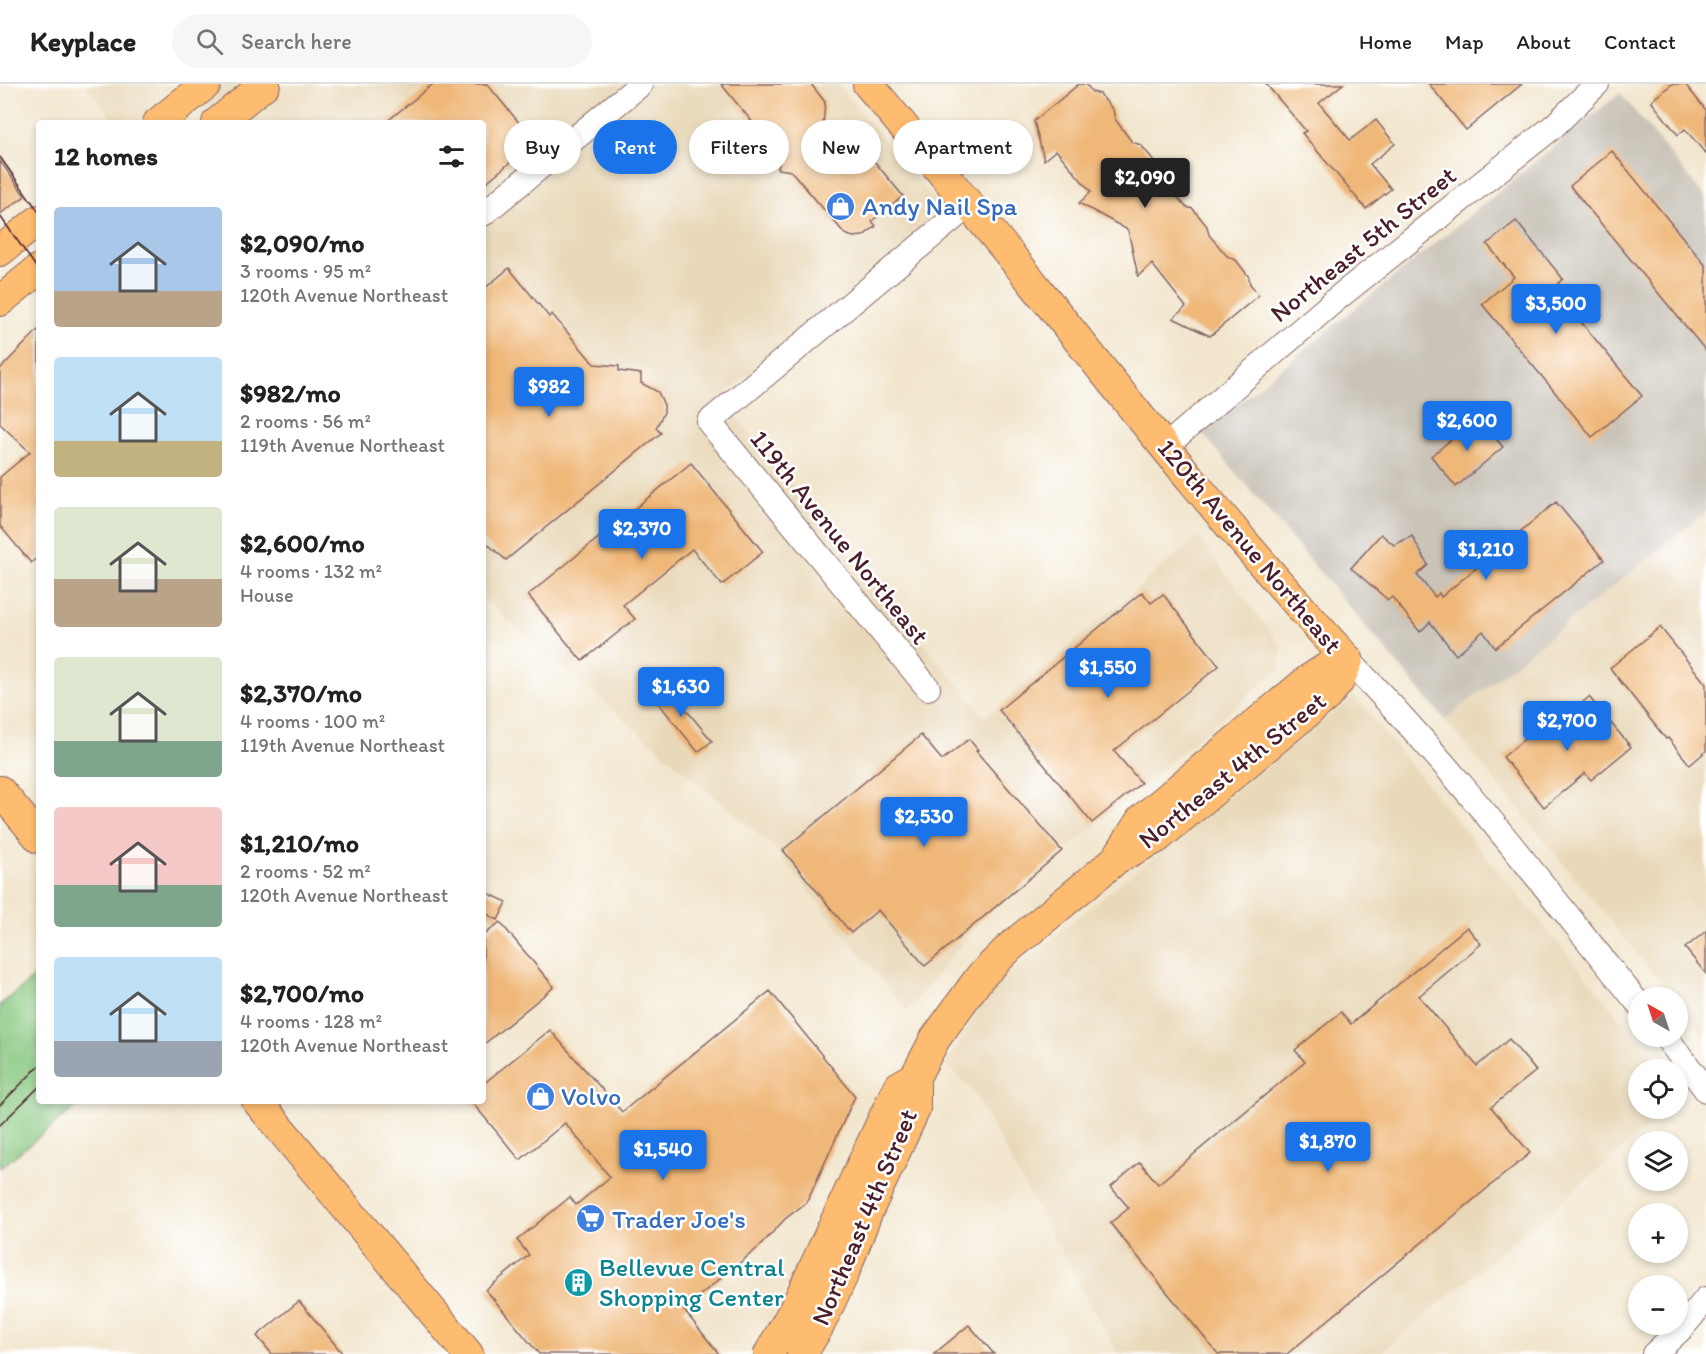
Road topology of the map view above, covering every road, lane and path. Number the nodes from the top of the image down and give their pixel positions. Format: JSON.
{"nodes":[{"id":1,"x":206,"y":84,"type":"edge"},
{"id":2,"x":265,"y":84,"type":"edge"},
{"id":3,"x":641,"y":84,"type":"edge"},
{"id":4,"x":868,"y":84,"type":"edge"},
{"id":5,"x":1597,"y":84,"type":"edge"},
{"id":6,"x":162,"y":120,"type":"edge"},
{"id":7,"x":221,"y":120,"type":"edge"},
{"id":8,"x":969,"y":205,"type":"junction"},
{"id":9,"x":486,"y":212,"type":"edge"},
{"id":10,"x":36,"y":222,"type":"edge"},
{"id":11,"x":0,"y":251,"type":"edge"},
{"id":12,"x":36,"y":271,"type":"edge"},
{"id":13,"x":0,"y":301,"type":"edge"},
{"id":14,"x":1165,"y":447,"type":"junction"},
{"id":15,"x":1348,"y":660,"type":"junction"},
{"id":16,"x":928,"y":688,"type":"dead end"},
{"id":17,"x":0,"y":791,"type":"edge"},
{"id":18,"x":36,"y":834,"type":"edge"},
{"id":19,"x":1628,"y":991,"type":"edge"},
{"id":20,"x":1674,"y":1047,"type":"edge"},
{"id":21,"x":915,"y":1077,"type":"junction"},
{"id":22,"x":1706,"y":1089,"type":"edge"},
{"id":23,"x":260,"y":1104,"type":"edge"},
{"id":24,"x":1706,"y":1299,"type":"edge"},
{"id":25,"x":468,"y":1354,"type":"edge"},
{"id":26,"x":769,"y":1354,"type":"edge"},
{"id":27,"x":802,"y":1354,"type":"edge"},
{"id":28,"x":1654,"y":1354,"type":"edge"}],
"edges":[{"from":1,"to":6,"type":"main road"},
{"from":2,"to":7,"type":"main road"},
{"from":3,"to":9,"type":"street"},
{"from":4,"to":8,"type":"main road","name":"120th Avenue Northeast"},
{"from":5,"to":14,"type":"street","name":"Northeast 5th Street"},
{"from":8,"to":14,"type":"main road","name":"120th Avenue Northeast"},
{"from":8,"to":16,"type":"street","name":"119th Avenue Northeast"},
{"from":10,"to":11,"type":"main road"},
{"from":12,"to":13,"type":"main road"},
{"from":14,"to":15,"type":"main road","name":"120th Avenue Northeast"},
{"from":15,"to":19,"type":"street","name":"120th Avenue Northeast"},
{"from":15,"to":21,"type":"main road","name":"Northeast 4th Street"},
{"from":17,"to":18,"type":"main road"},
{"from":20,"to":22,"type":"street"},
{"from":21,"to":26,"type":"main road","name":"Northeast 4th Street"},
{"from":21,"to":27,"type":"main road","name":"Northeast 4th Street"},
{"from":23,"to":25,"type":"main road"},
{"from":24,"to":28,"type":"street"}]}
